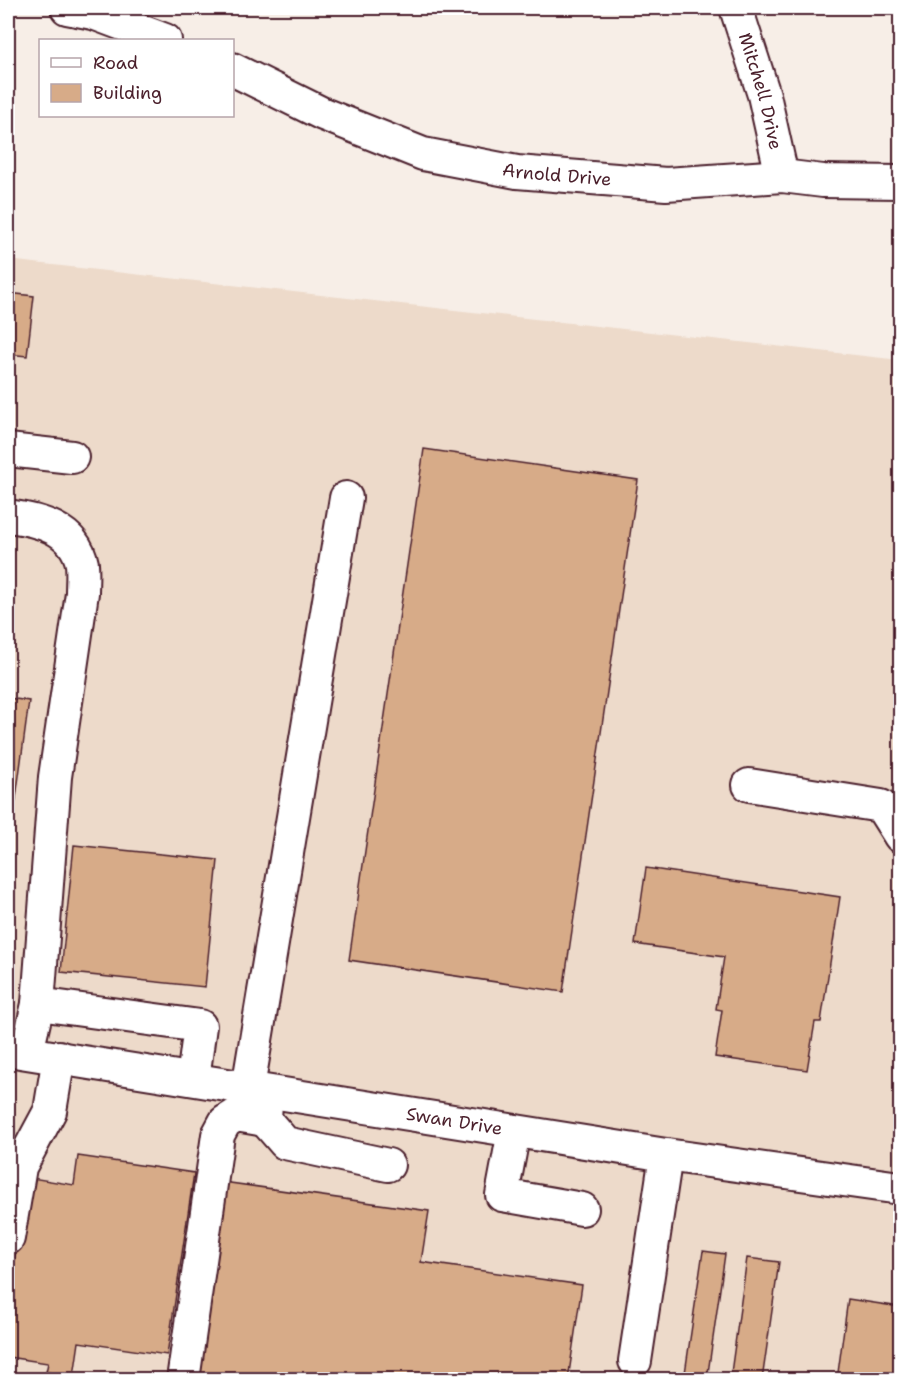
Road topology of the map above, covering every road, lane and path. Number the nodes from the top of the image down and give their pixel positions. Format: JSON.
{"nodes":[{"id":1,"x":67,"y":8,"type":"edge"},
{"id":2,"x":736,"y":8,"type":"edge"},
{"id":3,"x":162,"y":39,"type":"edge"},
{"id":4,"x":234,"y":70,"type":"edge"},
{"id":5,"x":782,"y":176,"type":"junction"},
{"id":6,"x":900,"y":182,"type":"edge"},
{"id":7,"x":8,"y":450,"type":"edge"},
{"id":8,"x":72,"y":457,"type":"dead end"},
{"id":9,"x":346,"y":498,"type":"dead end"},
{"id":10,"x":8,"y":516,"type":"edge"},
{"id":11,"x":749,"y":785,"type":"dead end"},
{"id":12,"x":900,"y":836,"type":"edge"},
{"id":13,"x":38,"y":1004,"type":"junction"},
{"id":14,"x":17,"y":1051,"type":"edge"},
{"id":15,"x":59,"y":1057,"type":"junction"},
{"id":16,"x":193,"y":1079,"type":"junction"},
{"id":17,"x":260,"y":1100,"type":"junction"},
{"id":18,"x":514,"y":1131,"type":"junction"},
{"id":19,"x":666,"y":1155,"type":"junction"},
{"id":20,"x":388,"y":1165,"type":"dead end"},
{"id":21,"x":900,"y":1188,"type":"edge"},
{"id":22,"x":582,"y":1209,"type":"dead end"},
{"id":23,"x":8,"y":1238,"type":"edge"},
{"id":24,"x":635,"y":1361,"type":"dead end"},
{"id":25,"x":183,"y":1380,"type":"edge"}],
"edges":[{"from":1,"to":3,"type":"street"},
{"from":2,"to":5,"type":"street","name":"Mitchell Drive"},
{"from":4,"to":5,"type":"street","name":"Arnold Drive"},
{"from":5,"to":6,"type":"street","name":"Arnold Drive"},
{"from":7,"to":8,"type":"street"},
{"from":9,"to":17,"type":"street"},
{"from":10,"to":13,"type":"street"},
{"from":11,"to":12,"type":"street"},
{"from":13,"to":14,"type":"street"},
{"from":13,"to":16,"type":"street"},
{"from":14,"to":15,"type":"street","name":"Swan Drive"},
{"from":15,"to":16,"type":"street","name":"Swan Drive"},
{"from":15,"to":23,"type":"street"},
{"from":16,"to":17,"type":"street","name":"Swan Drive"},
{"from":17,"to":18,"type":"street","name":"Swan Drive"},
{"from":17,"to":20,"type":"street"},
{"from":17,"to":25,"type":"street"},
{"from":18,"to":19,"type":"street","name":"Swan Drive"},
{"from":18,"to":22,"type":"street"},
{"from":19,"to":21,"type":"street","name":"Swan Drive"},
{"from":19,"to":24,"type":"street"}]}
